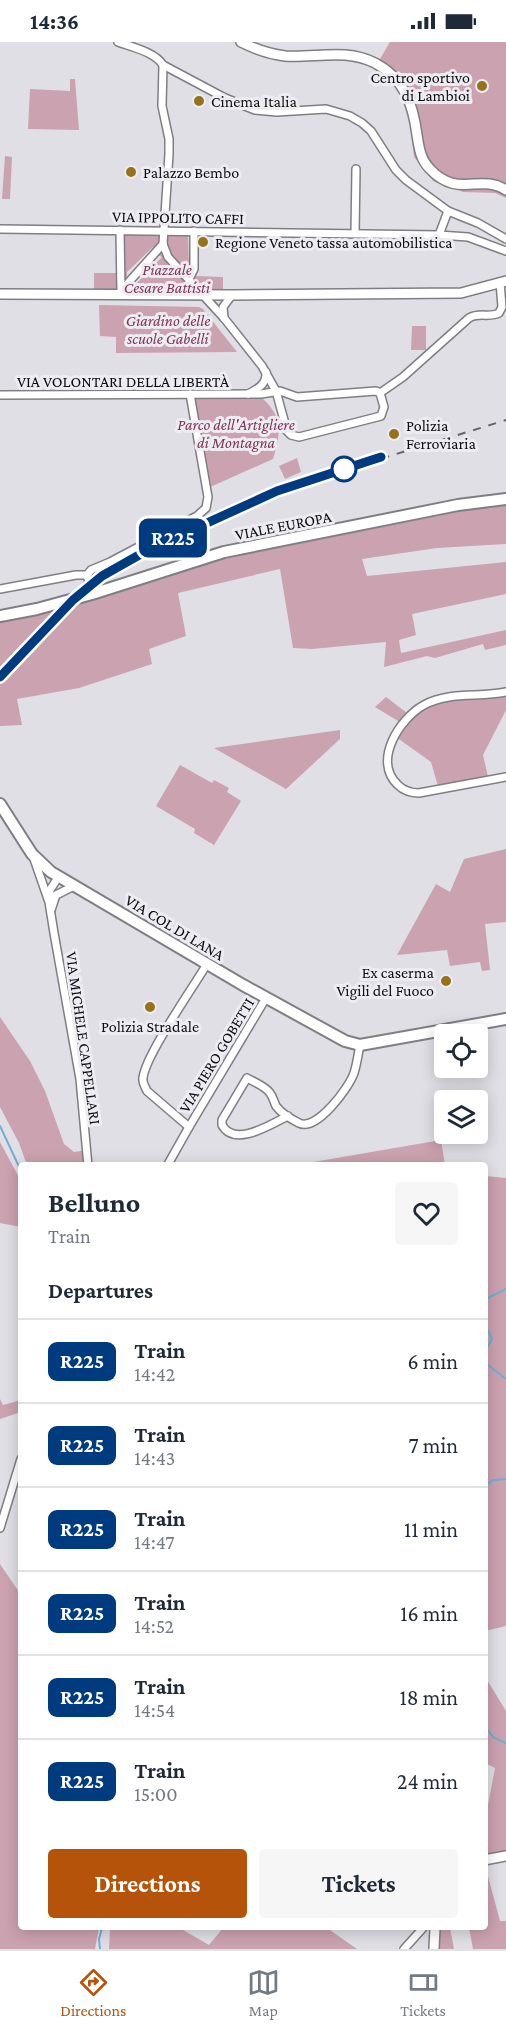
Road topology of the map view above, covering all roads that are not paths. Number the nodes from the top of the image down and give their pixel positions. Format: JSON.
{"nodes":[{"id":1,"x":118,"y":42,"type":"edge"},
{"id":2,"x":241,"y":42,"type":"edge"},
{"id":3,"x":163,"y":65,"type":"junction"},
{"id":4,"x":356,"y":169,"type":"dead end"},
{"id":5,"x":506,"y":190,"type":"edge"},
{"id":6,"x":448,"y":211,"type":"junction"},
{"id":7,"x":0,"y":229,"type":"edge"},
{"id":8,"x":120,"y":230,"type":"junction"},
{"id":9,"x":164,"y":231,"type":"junction"},
{"id":10,"x":194,"y":231,"type":"junction"},
{"id":11,"x":356,"y":233,"type":"junction"},
{"id":12,"x":440,"y":235,"type":"junction"},
{"id":13,"x":506,"y":239,"type":"edge"},
{"id":14,"x":163,"y":244,"type":"junction"},
{"id":15,"x":506,"y":251,"type":"edge"},
{"id":16,"x":506,"y":272,"type":"edge"},
{"id":17,"x":189,"y":279,"type":"junction"},
{"id":18,"x":501,"y":282,"type":"edge"},
{"id":19,"x":0,"y":294,"type":"edge"},
{"id":20,"x":121,"y":295,"type":"junction"},
{"id":21,"x":203,"y":295,"type":"junction"},
{"id":22,"x":232,"y":295,"type":"junction"},
{"id":23,"x":224,"y":318,"type":"junction"},
{"id":24,"x":266,"y":372,"type":"junction"},
{"id":25,"x":276,"y":392,"type":"junction"},
{"id":26,"x":380,"y":393,"type":"junction"},
{"id":27,"x":190,"y":394,"type":"junction"},
{"id":28,"x":247,"y":394,"type":"junction"},
{"id":29,"x":261,"y":394,"type":"junction"},
{"id":30,"x":0,"y":395,"type":"edge"},
{"id":31,"x":297,"y":397,"type":"junction"},
{"id":32,"x":280,"y":404,"type":"junction"},
{"id":33,"x":283,"y":412,"type":"junction"},
{"id":34,"x":506,"y":500,"type":"edge"},
{"id":35,"x":87,"y":575,"type":"junction"},
{"id":36,"x":0,"y":589,"type":"edge"},
{"id":37,"x":92,"y":594,"type":"junction"},
{"id":38,"x":0,"y":616,"type":"edge"},
{"id":39,"x":506,"y":692,"type":"edge"},
{"id":40,"x":506,"y":777,"type":"edge"},
{"id":41,"x":0,"y":804,"type":"edge"},
{"id":42,"x":32,"y":854,"type":"junction"},
{"id":43,"x":60,"y":877,"type":"junction"},
{"id":44,"x":75,"y":886,"type":"junction"},
{"id":45,"x":51,"y":901,"type":"junction"},
{"id":46,"x":207,"y":964,"type":"junction"},
{"id":47,"x":266,"y":998,"type":"junction"},
{"id":48,"x":506,"y":1019,"type":"edge"},
{"id":49,"x":360,"y":1045,"type":"junction"},
{"id":50,"x":288,"y":1116,"type":"junction"},
{"id":51,"x":189,"y":1127,"type":"junction"},
{"id":52,"x":87,"y":1162,"type":"edge"},
{"id":53,"x":169,"y":1162,"type":"edge"},
{"id":54,"x":18,"y":1469,"type":"edge"},
{"id":55,"x":0,"y":1528,"type":"edge"},
{"id":56,"x":506,"y":1856,"type":"edge"},
{"id":57,"x":488,"y":1859,"type":"edge"},
{"id":58,"x":421,"y":1930,"type":"edge"},
{"id":59,"x":435,"y":1930,"type":"edge"},
{"id":60,"x":404,"y":1949,"type":"edge"},
{"id":61,"x":434,"y":1949,"type":"edge"}],
"edges":[{"from":1,"to":3,"type":"street"},
{"from":2,"to":5,"type":"main road"},
{"from":3,"to":6,"type":"street"},
{"from":3,"to":9,"type":"street"},
{"from":4,"to":11,"type":"street"},
{"from":6,"to":12,"type":"street"},
{"from":6,"to":13,"type":"street"},
{"from":7,"to":8,"type":"street","name":"VIA IPPOLITO CAFFI"},
{"from":8,"to":9,"type":"street","name":"VIA IPPOLITO CAFFI"},
{"from":8,"to":20,"type":"street"},
{"from":9,"to":10,"type":"street","name":"VIA IPPOLITO CAFFI"},
{"from":9,"to":14,"type":"street"},
{"from":10,"to":11,"type":"street","name":"VIA IPPOLITO CAFFI"},
{"from":10,"to":17,"type":"street"},
{"from":11,"to":12,"type":"street","name":"VIA IPPOLITO CAFFI"},
{"from":12,"to":15,"type":"street","name":"VIA IPPOLITO CAFFI"},
{"from":14,"to":17,"type":"street"},
{"from":14,"to":20,"type":"street"},
{"from":16,"to":18,"type":"main road"},
{"from":17,"to":21,"type":"street"},
{"from":18,"to":22,"type":"main road"},
{"from":18,"to":26,"type":"street"},
{"from":19,"to":20,"type":"main road"},
{"from":20,"to":21,"type":"main road"},
{"from":21,"to":22,"type":"main road"},
{"from":21,"to":23,"type":"street"},
{"from":22,"to":23,"type":"street"},
{"from":23,"to":24,"type":"street"},
{"from":24,"to":25,"type":"street"},
{"from":24,"to":28,"type":"street","name":"VIA VOLONTARI DELLA LIBERTÀ"},
{"from":25,"to":29,"type":"street","name":"VIA VOLONTARI DELLA LIBERTÀ"},
{"from":25,"to":31,"type":"street"},
{"from":25,"to":32,"type":"street"},
{"from":26,"to":31,"type":"street"},
{"from":26,"to":33,"type":"street"},
{"from":27,"to":28,"type":"street","name":"VIA VOLONTARI DELLA LIBERTÀ"},
{"from":27,"to":30,"type":"street","name":"VIA VOLONTARI DELLA LIBERTÀ"},
{"from":27,"to":35,"type":"street"},
{"from":28,"to":29,"type":"street","name":"VIA VOLONTARI DELLA LIBERTÀ"},
{"from":29,"to":32,"type":"street","name":"VIA VOLONTARI DELLA LIBERTÀ"},
{"from":31,"to":33,"type":"street"},
{"from":32,"to":33,"type":"street"},
{"from":34,"to":37,"type":"main road","name":"VIALE EUROPA"},
{"from":35,"to":36,"type":"street"},
{"from":35,"to":37,"type":"street"},
{"from":37,"to":38,"type":"main road","name":"VIALE EUROPA"},
{"from":39,"to":40,"type":"street"},
{"from":41,"to":42,"type":"main road","name":"VIA COL DI LANA"},
{"from":42,"to":43,"type":"main road","name":"VIA COL DI LANA"},
{"from":42,"to":45,"type":"street","name":"VIA MICHELE CAPPELLARI"},
{"from":43,"to":44,"type":"main road","name":"VIA COL DI LANA"},
{"from":43,"to":45,"type":"street","name":"VIA MICHELE CAPPELLARI"},
{"from":44,"to":45,"type":"street"},
{"from":44,"to":46,"type":"main road","name":"VIA COL DI LANA"},
{"from":45,"to":52,"type":"street","name":"VIA MICHELE CAPPELLARI"},
{"from":46,"to":47,"type":"main road","name":"VIA COL DI LANA"},
{"from":46,"to":51,"type":"street","name":"VIA PIERO GOBETTI"},
{"from":47,"to":49,"type":"main road","name":"VIA COL DI LANA"},
{"from":47,"to":51,"type":"street","name":"VIA PIERO GOBETTI"},
{"from":48,"to":49,"type":"main road"},
{"from":49,"to":50,"type":"street"},
{"from":50,"to":50,"type":"street"},
{"from":51,"to":53,"type":"street","name":"VIA PIERO GOBETTI"},
{"from":54,"to":55,"type":"street"},
{"from":56,"to":57,"type":"main road"},
{"from":58,"to":60,"type":"street"},
{"from":59,"to":61,"type":"main road"}]}
